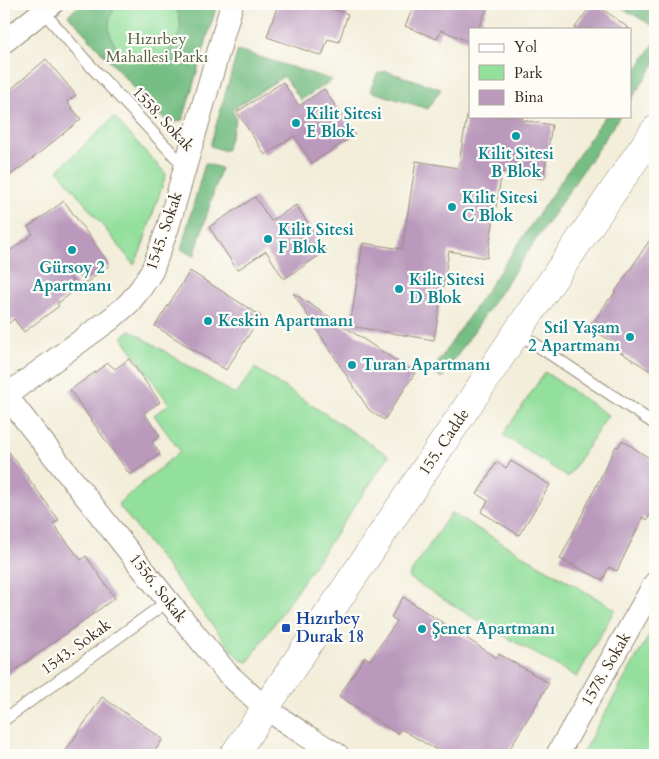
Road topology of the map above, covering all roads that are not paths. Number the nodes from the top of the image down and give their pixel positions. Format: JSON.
{"nodes":[{"id":1,"x":232,"y":4,"type":"edge"},
{"id":2,"x":44,"y":6,"type":"edge"},
{"id":3,"x":4,"y":42,"type":"edge"},
{"id":4,"x":655,"y":130,"type":"edge"},
{"id":5,"x":185,"y":167,"type":"junction"},
{"id":6,"x":518,"y":332,"type":"junction"},
{"id":7,"x":4,"y":396,"type":"edge"},
{"id":8,"x":655,"y":424,"type":"edge"},
{"id":9,"x":653,"y":590,"type":"edge"},
{"id":10,"x":168,"y":602,"type":"junction"},
{"id":11,"x":265,"y":708,"type":"junction"},
{"id":12,"x":4,"y":720,"type":"edge"},
{"id":13,"x":234,"y":755,"type":"edge"},
{"id":14,"x":338,"y":755,"type":"edge"},
{"id":15,"x":556,"y":755,"type":"edge"}],
"edges":[{"from":1,"to":5,"type":"street","name":"1545. Sokak"},
{"from":2,"to":3,"type":"street"},
{"from":2,"to":5,"type":"lane","name":"1558. Sokak"},
{"from":4,"to":6,"type":"street","name":"155. Cadde"},
{"from":5,"to":7,"type":"street","name":"1545. Sokak"},
{"from":6,"to":8,"type":"lane"},
{"from":6,"to":11,"type":"street","name":"155. Cadde"},
{"from":7,"to":10,"type":"street","name":"1556. Sokak"},
{"from":9,"to":15,"type":"street","name":"1578. Sokak"},
{"from":10,"to":11,"type":"street","name":"1556. Sokak"},
{"from":10,"to":12,"type":"lane","name":"1543. Sokak"},
{"from":11,"to":13,"type":"street","name":"155. Cadde"},
{"from":11,"to":14,"type":"street","name":"1556. Sokak"}]}
